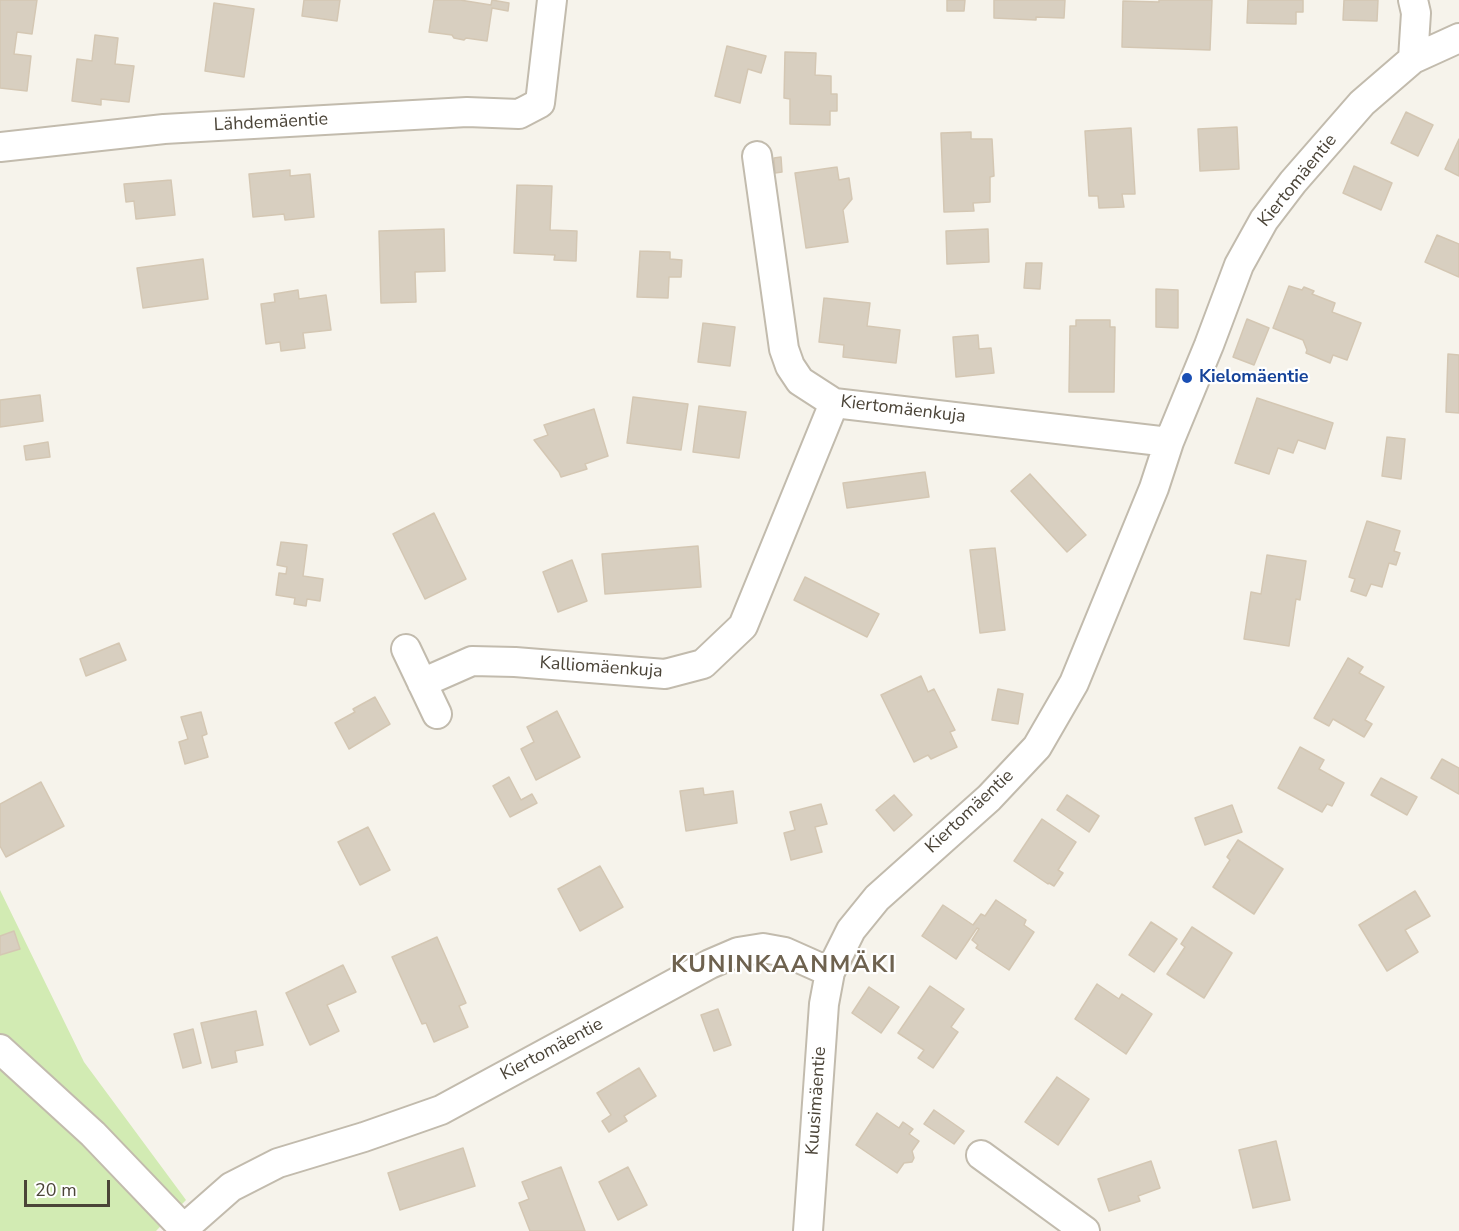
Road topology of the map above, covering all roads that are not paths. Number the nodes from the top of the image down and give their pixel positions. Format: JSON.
{"nodes":[{"id":1,"x":552,"y":0,"type":"edge"},
{"id":2,"x":1413,"y":0,"type":"edge"},
{"id":3,"x":1459,"y":38,"type":"edge"},
{"id":4,"x":1413,"y":59,"type":"junction"},
{"id":5,"x":0,"y":147,"type":"edge"},
{"id":6,"x":757,"y":156,"type":"dead end"},
{"id":7,"x":834,"y":402,"type":"junction"},
{"id":8,"x":1168,"y":442,"type":"junction"},
{"id":9,"x":406,"y":650,"type":"dead end"},
{"id":10,"x":422,"y":683,"type":"junction"},
{"id":11,"x":437,"y":714,"type":"dead end"},
{"id":12,"x":830,"y":972,"type":"junction"},
{"id":13,"x":0,"y":1049,"type":"edge"},
{"id":14,"x":981,"y":1155,"type":"dead end"},
{"id":15,"x":183,"y":1230,"type":"edge"},
{"id":16,"x":808,"y":1231,"type":"edge"},
{"id":17,"x":1085,"y":1231,"type":"edge"}],
"edges":[{"from":1,"to":5,"type":"street","name":"Lähdemäentie"},
{"from":2,"to":4,"type":"street"},
{"from":3,"to":4,"type":"street","name":"Kiertomäentie"},
{"from":4,"to":8,"type":"street","name":"Kiertomäentie"},
{"from":6,"to":7,"type":"street","name":"Kiertomäenkuja"},
{"from":7,"to":8,"type":"street","name":"Kiertomäenkuja"},
{"from":7,"to":10,"type":"street","name":"Kalliomäenkuja"},
{"from":8,"to":12,"type":"street","name":"Kiertomäentie"},
{"from":9,"to":10,"type":"street"},
{"from":10,"to":11,"type":"street"},
{"from":12,"to":15,"type":"street","name":"Kiertomäentie"},
{"from":12,"to":16,"type":"street","name":"Kuusimäentie"},
{"from":13,"to":15,"type":"street"},
{"from":14,"to":17,"type":"street"}]}
